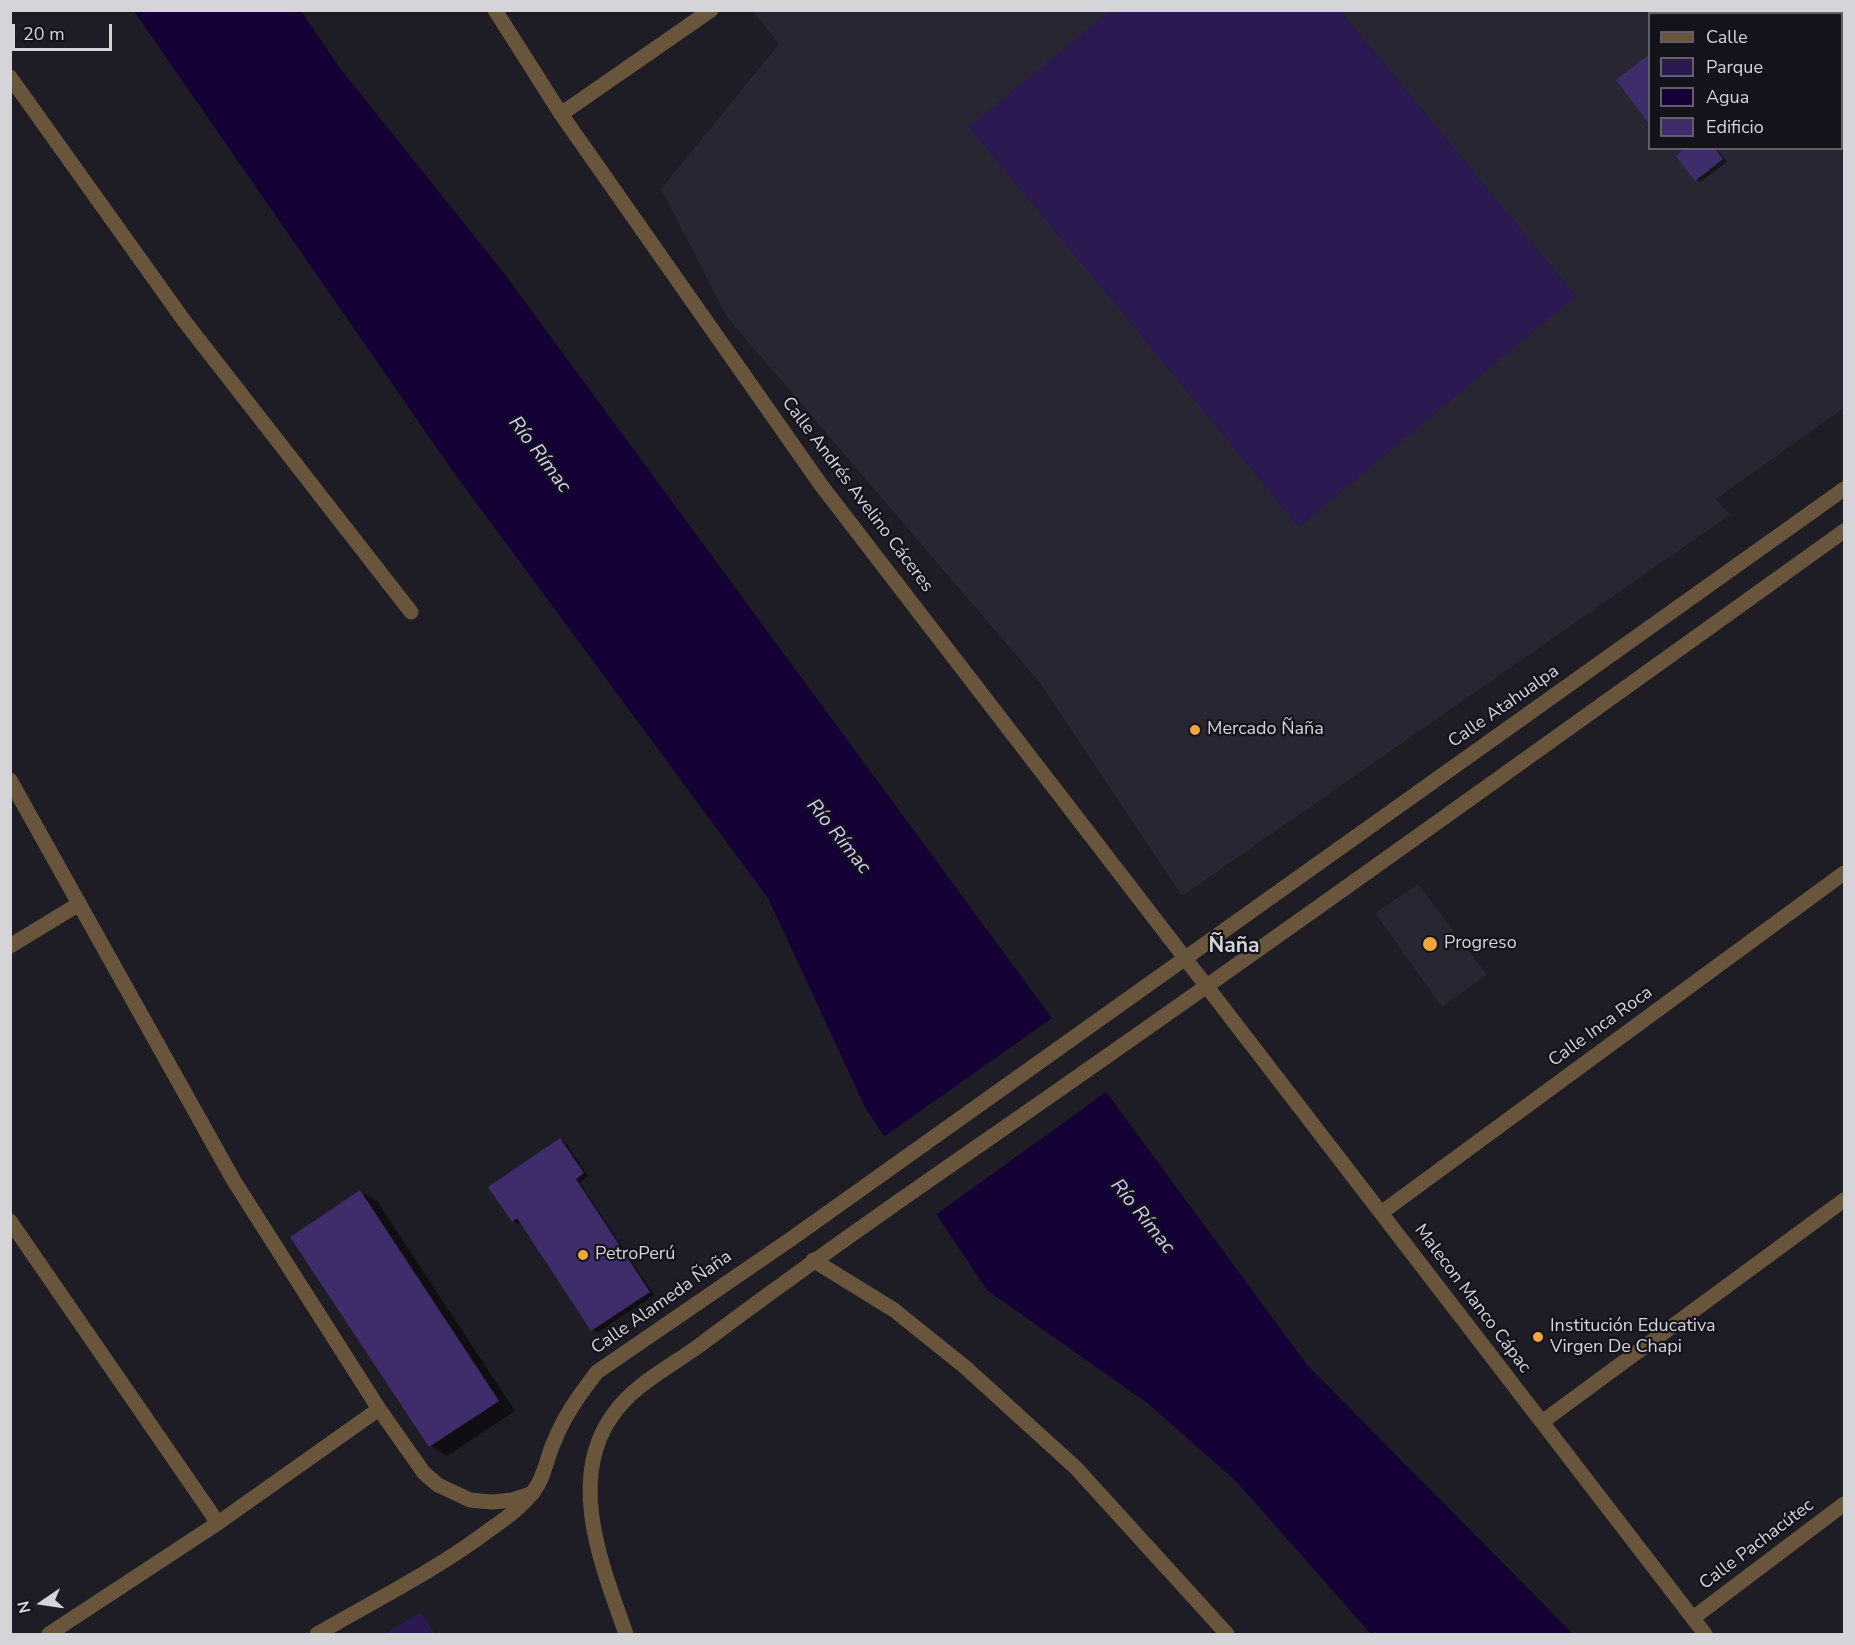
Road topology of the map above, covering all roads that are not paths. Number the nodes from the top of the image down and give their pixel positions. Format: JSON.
{"nodes":[{"id":1,"x":495,"y":10,"type":"edge"},
{"id":2,"x":711,"y":10,"type":"edge"},
{"id":3,"x":10,"y":77,"type":"edge"},
{"id":4,"x":561,"y":114,"type":"junction"},
{"id":5,"x":1842,"y":495,"type":"edge"},
{"id":6,"x":1845,"y":531,"type":"edge"},
{"id":7,"x":411,"y":612,"type":"dead end"},
{"id":8,"x":10,"y":780,"type":"edge"},
{"id":9,"x":1845,"y":873,"type":"edge"},
{"id":10,"x":80,"y":904,"type":"junction"},
{"id":11,"x":10,"y":946,"type":"edge"},
{"id":12,"x":1186,"y":958,"type":"junction"},
{"id":13,"x":1208,"y":986,"type":"junction"},
{"id":14,"x":1116,"y":1008,"type":"joint"},
{"id":15,"x":1845,"y":1200,"type":"edge"},
{"id":16,"x":1381,"y":1213,"type":"junction"},
{"id":17,"x":10,"y":1221,"type":"edge"},
{"id":18,"x":813,"y":1260,"type":"junction"},
{"id":19,"x":379,"y":1409,"type":"junction"},
{"id":20,"x":1542,"y":1422,"type":"junction"},
{"id":21,"x":533,"y":1493,"type":"junction"},
{"id":22,"x":1845,"y":1504,"type":"edge"},
{"id":23,"x":218,"y":1523,"type":"junction"},
{"id":24,"x":1693,"y":1618,"type":"junction"},
{"id":25,"x":49,"y":1635,"type":"edge"},
{"id":26,"x":316,"y":1635,"type":"edge"},
{"id":27,"x":626,"y":1635,"type":"edge"},
{"id":28,"x":1227,"y":1635,"type":"edge"},
{"id":29,"x":1705,"y":1635,"type":"edge"}],
"edges":[{"from":1,"to":4,"type":"street","name":"Calle Andrés Avelino Cáceres"},
{"from":2,"to":4,"type":"street"},
{"from":3,"to":7,"type":"street"},
{"from":4,"to":12,"type":"street","name":"Calle Andrés Avelino Cáceres"},
{"from":5,"to":12,"type":"street","name":"Calle Atahualpa"},
{"from":6,"to":13,"type":"street"},
{"from":8,"to":10,"type":"street"},
{"from":9,"to":16,"type":"street","name":"Calle Inca Roca"},
{"from":10,"to":11,"type":"street"},
{"from":10,"to":19,"type":"street"},
{"from":12,"to":13,"type":"street","name":"Calle Andrés Avelino Cáceres"},
{"from":12,"to":14,"type":"street","name":"Calle Atahualpa"},
{"from":13,"to":16,"type":"street","name":"Malecon Manco Cápac"},
{"from":13,"to":18,"type":"street"},
{"from":14,"to":21,"type":"street","name":"Calle Alameda Ñaña"},
{"from":15,"to":20,"type":"street"},
{"from":16,"to":20,"type":"street","name":"Malecon Manco Cápac"},
{"from":17,"to":23,"type":"street"},
{"from":18,"to":27,"type":"street"},
{"from":18,"to":28,"type":"street"},
{"from":19,"to":21,"type":"street"},
{"from":19,"to":23,"type":"street"},
{"from":20,"to":24,"type":"street","name":"Malecon Manco Cápac"},
{"from":21,"to":26,"type":"street","name":"Calle Alameda Ñaña"},
{"from":22,"to":24,"type":"street","name":"Calle Pachacútec"},
{"from":23,"to":25,"type":"street"},
{"from":24,"to":29,"type":"street","name":"Malecon Manco Cápac"}]}
